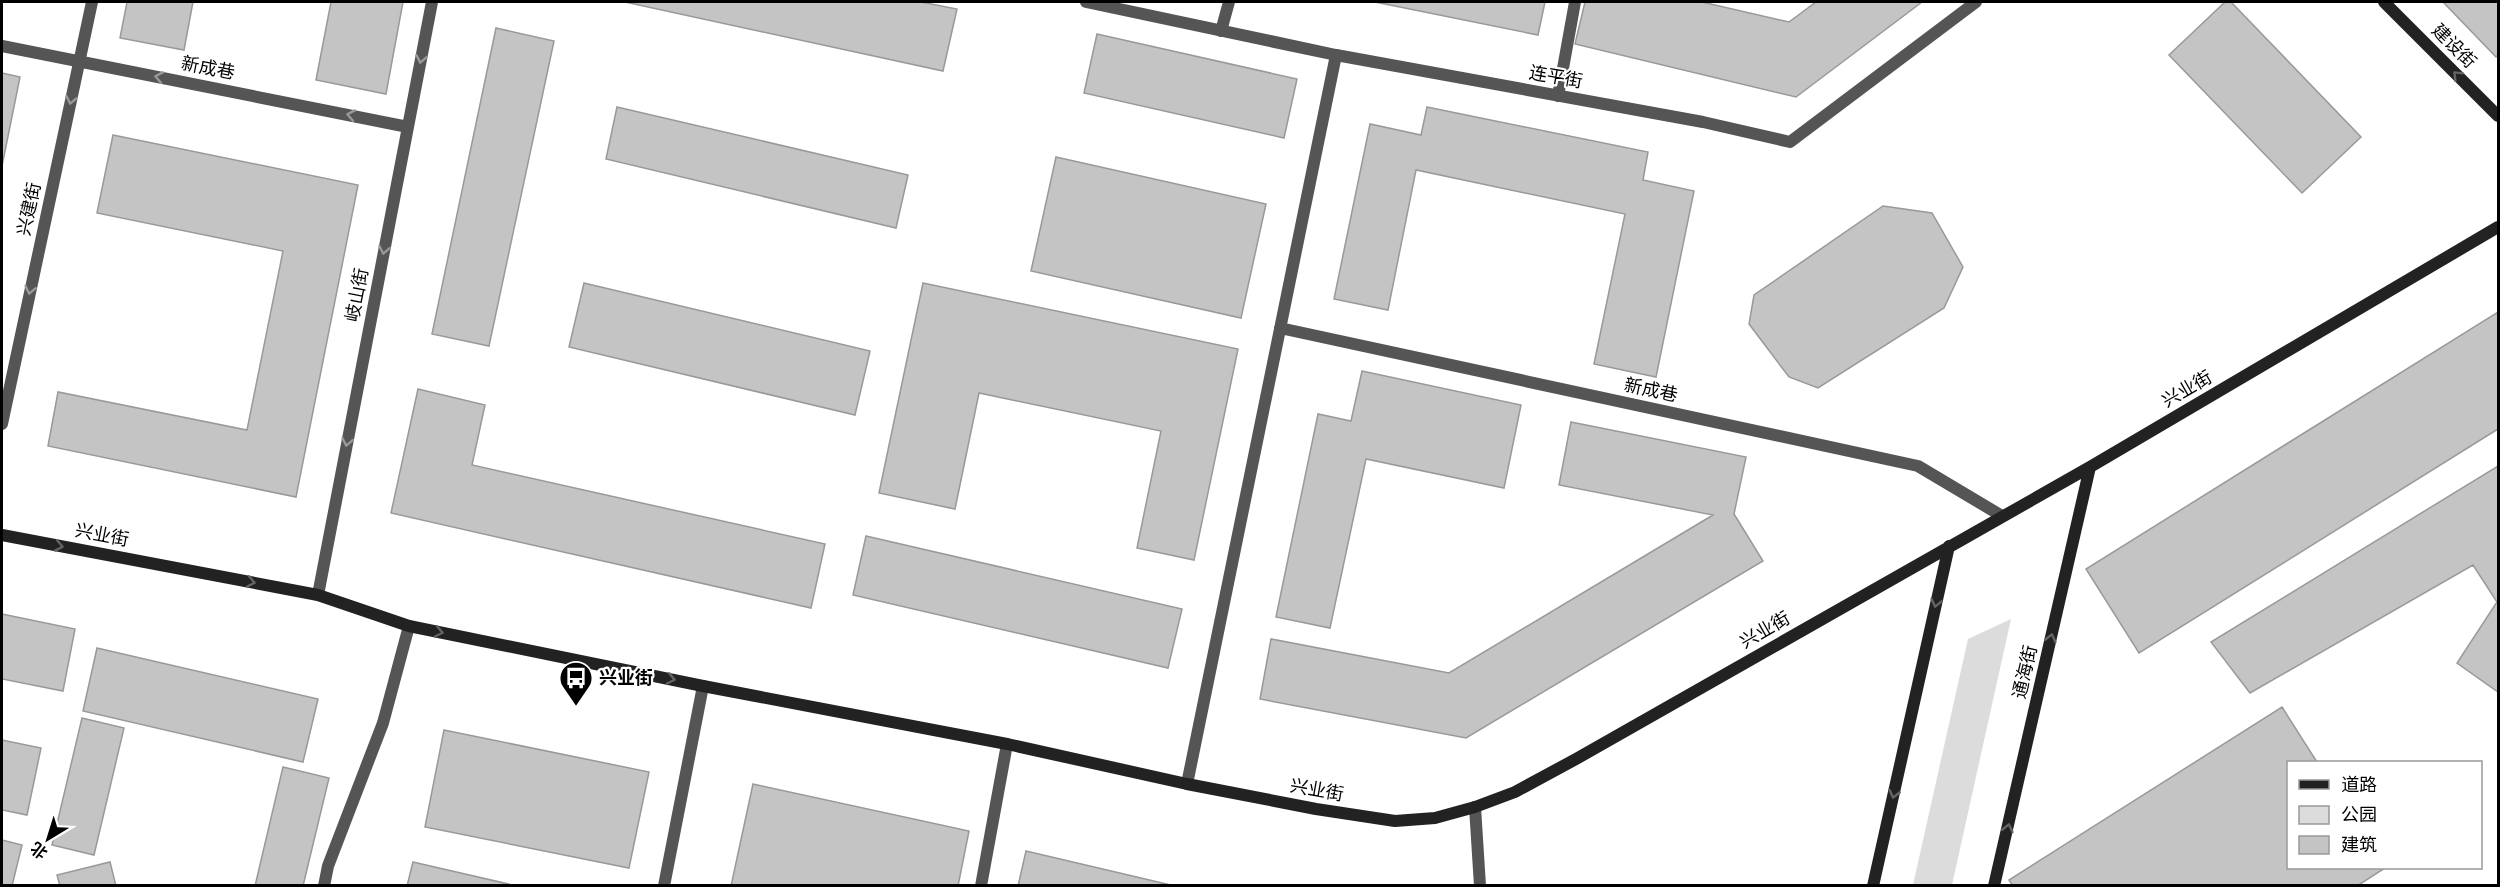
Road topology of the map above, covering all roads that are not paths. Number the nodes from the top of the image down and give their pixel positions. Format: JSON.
{"nodes":[{"id":1,"x":92,"y":2,"type":"edge"},
{"id":2,"x":432,"y":2,"type":"edge"},
{"id":3,"x":1086,"y":2,"type":"edge"},
{"id":4,"x":1229,"y":2,"type":"edge"},
{"id":5,"x":1575,"y":2,"type":"edge"},
{"id":6,"x":1976,"y":2,"type":"edge"},
{"id":7,"x":2384,"y":2,"type":"edge"},
{"id":8,"x":1221,"y":31,"type":"junction"},
{"id":9,"x":2,"y":46,"type":"edge"},
{"id":10,"x":1336,"y":55,"type":"junction"},
{"id":11,"x":79,"y":61,"type":"junction"},
{"id":12,"x":1558,"y":96,"type":"junction"},
{"id":13,"x":2499,"y":116,"type":"edge"},
{"id":14,"x":408,"y":127,"type":"junction"},
{"id":15,"x":2499,"y":226,"type":"edge"},
{"id":16,"x":1280,"y":328,"type":"junction"},
{"id":17,"x":2,"y":424,"type":"edge"},
{"id":18,"x":2090,"y":467,"type":"junction"},
{"id":19,"x":2002,"y":516,"type":"junction"},
{"id":20,"x":2,"y":535,"type":"edge"},
{"id":21,"x":1949,"y":546,"type":"junction"},
{"id":22,"x":318,"y":595,"type":"junction"},
{"id":23,"x":409,"y":626,"type":"junction"},
{"id":24,"x":703,"y":686,"type":"junction"},
{"id":25,"x":1007,"y":744,"type":"junction"},
{"id":26,"x":1187,"y":784,"type":"junction"},
{"id":27,"x":1475,"y":807,"type":"junction"},
{"id":28,"x":324,"y":885,"type":"edge"},
{"id":29,"x":664,"y":885,"type":"edge"},
{"id":30,"x":981,"y":885,"type":"edge"},
{"id":31,"x":1480,"y":885,"type":"edge"},
{"id":32,"x":1873,"y":885,"type":"edge"},
{"id":33,"x":1995,"y":885,"type":"edge"}],
"edges":[{"from":1,"to":11,"type":"street","name":"兴建街"},
{"from":2,"to":14,"type":"street","name":"岐山街","one_way":true},
{"from":3,"to":8,"type":"street","name":"连平街"},
{"from":4,"to":8,"type":"street"},
{"from":5,"to":12,"type":"street"},
{"from":6,"to":12,"type":"street","name":"连平街"},
{"from":13,"to":7,"type":"main road","name":"建设街","one_way":true},
{"from":8,"to":10,"type":"street","name":"连平街"},
{"from":9,"to":11,"type":"street","name":"新成巷"},
{"from":10,"to":12,"type":"street","name":"连平街"},
{"from":10,"to":16,"type":"street"},
{"from":14,"to":11,"type":"street","name":"新成巷","one_way":true},
{"from":11,"to":17,"type":"street","name":"兴建街","one_way":true},
{"from":14,"to":22,"type":"street","name":"岐山街","one_way":true},
{"from":15,"to":18,"type":"main road","name":"兴业街"},
{"from":16,"to":19,"type":"street","name":"新成巷"},
{"from":16,"to":26,"type":"street"},
{"from":18,"to":19,"type":"main road","name":"兴业街"},
{"from":33,"to":18,"type":"main road","name":"通海街","one_way":true},
{"from":19,"to":21,"type":"main road","name":"兴业街"},
{"from":20,"to":22,"type":"main road","name":"兴业街","one_way":true},
{"from":21,"to":27,"type":"main road","name":"兴业街"},
{"from":21,"to":32,"type":"main road","one_way":true},
{"from":22,"to":23,"type":"main road","name":"兴业街"},
{"from":23,"to":24,"type":"main road","name":"兴业街","one_way":true},
{"from":23,"to":28,"type":"street"},
{"from":24,"to":25,"type":"main road","name":"兴业街"},
{"from":24,"to":29,"type":"street"},
{"from":25,"to":26,"type":"main road","name":"兴业街"},
{"from":25,"to":30,"type":"street"},
{"from":26,"to":27,"type":"main road","name":"兴业街"},
{"from":27,"to":31,"type":"street"}]}
